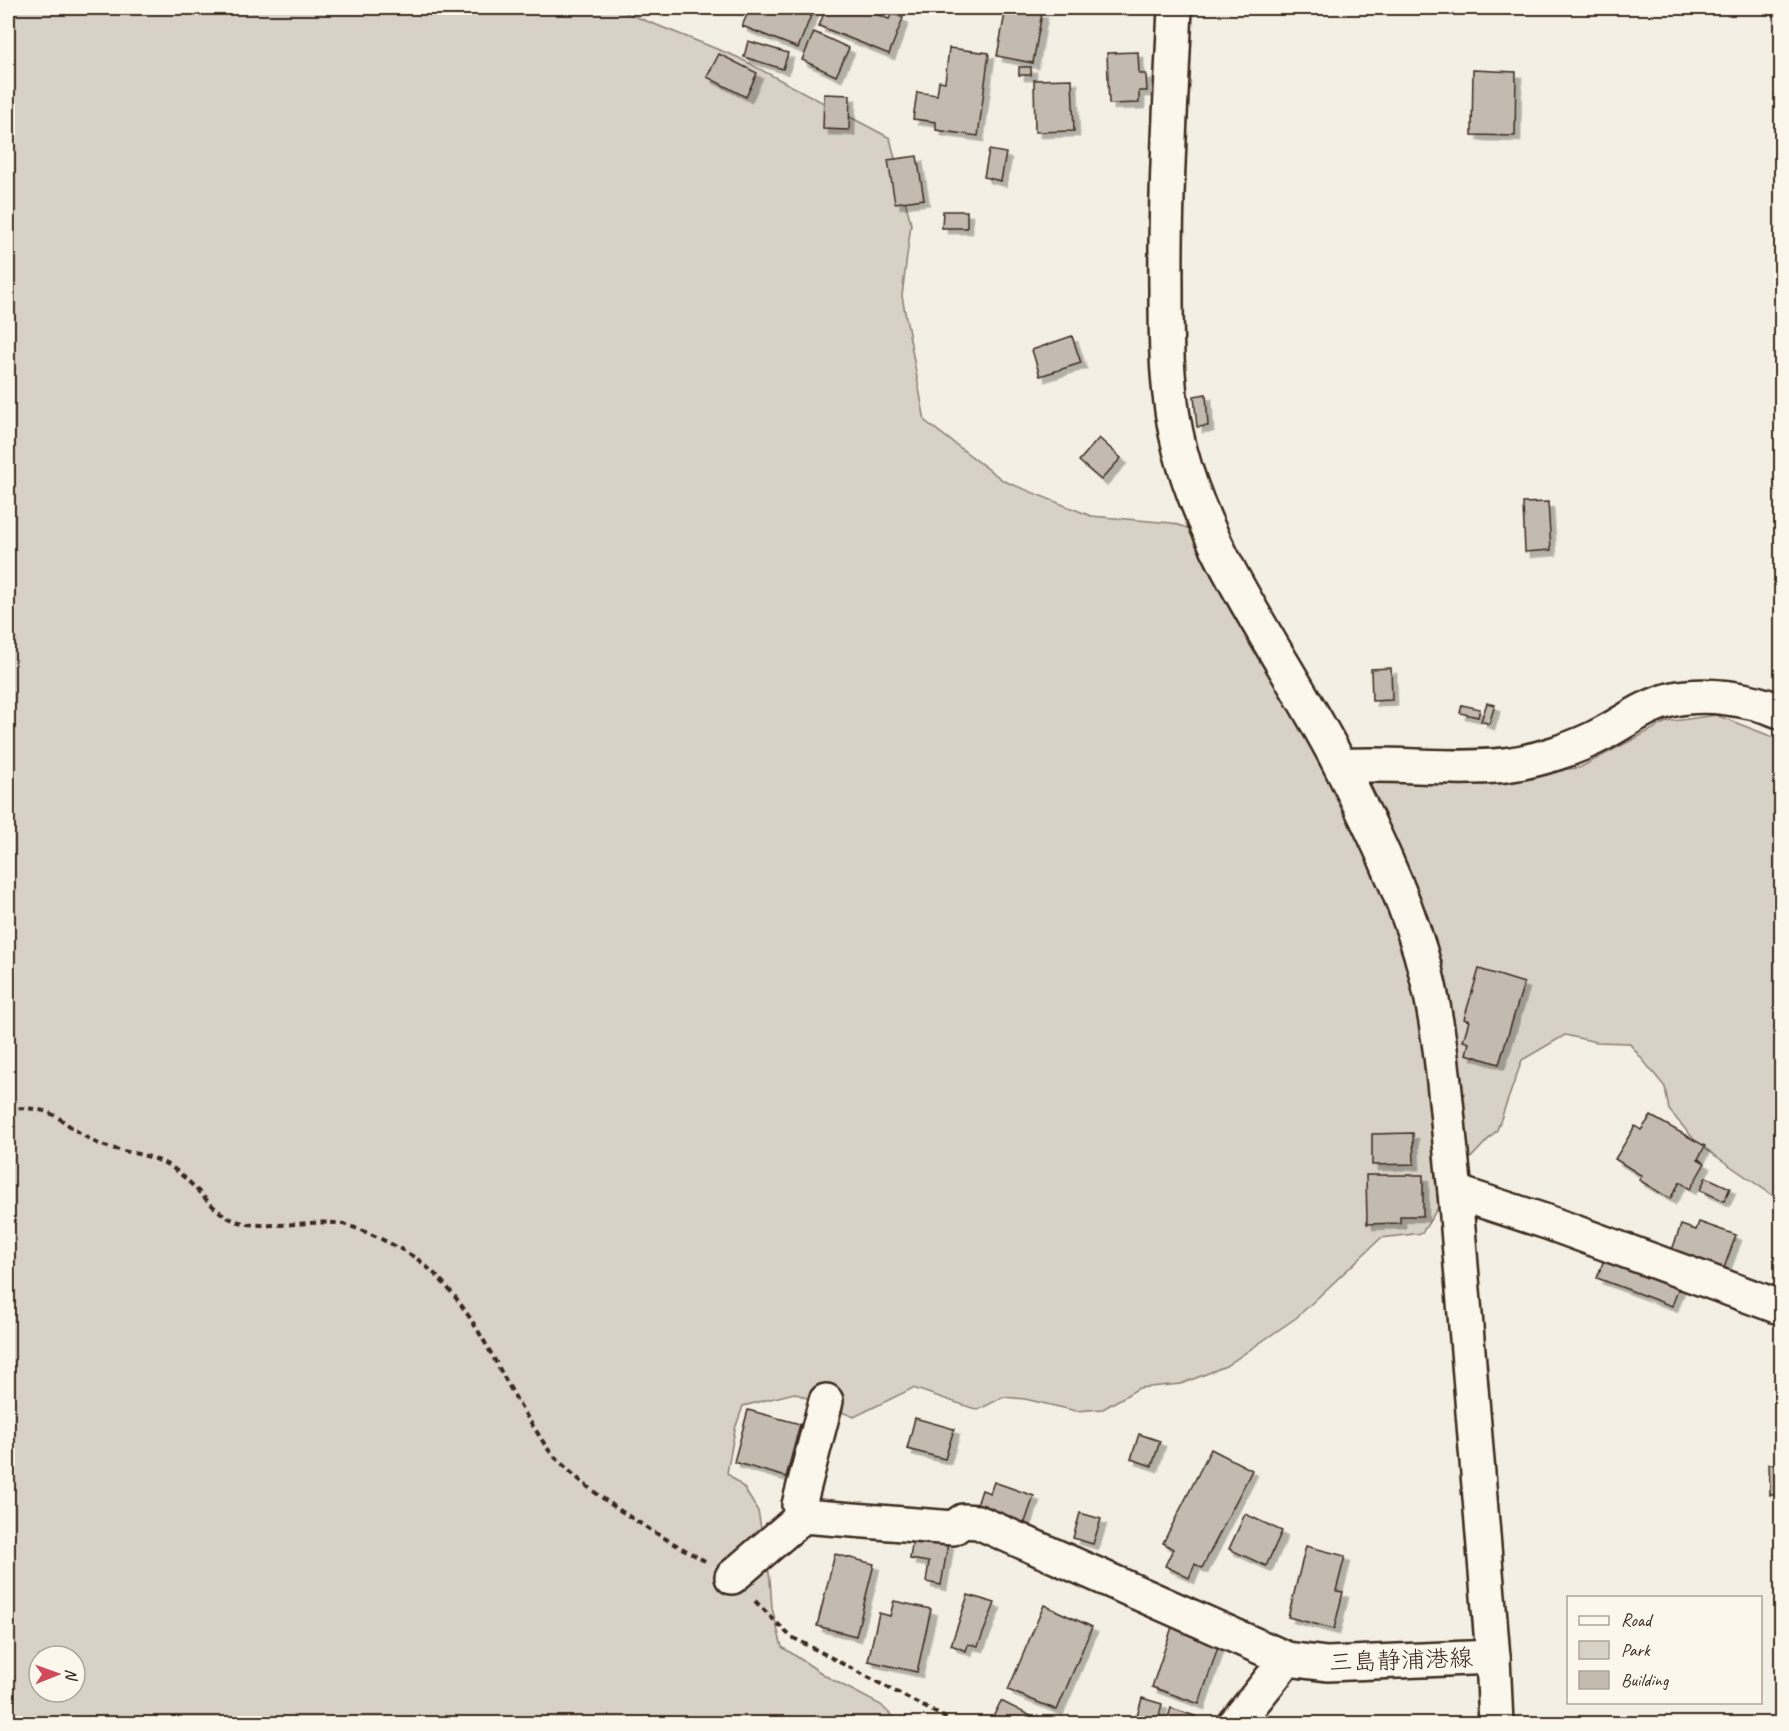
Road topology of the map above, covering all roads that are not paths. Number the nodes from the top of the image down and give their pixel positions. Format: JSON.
{"nodes":[{"id":1,"x":1175,"y":8,"type":"edge"},
{"id":2,"x":1782,"y":712,"type":"edge"},
{"id":3,"x":1341,"y":766,"type":"junction"},
{"id":4,"x":1455,"y":1192,"type":"junction"},
{"id":5,"x":1782,"y":1308,"type":"edge"},
{"id":6,"x":826,"y":1401,"type":"dead end"},
{"id":7,"x":803,"y":1516,"type":"junction"},
{"id":8,"x":732,"y":1577,"type":"road end"},
{"id":9,"x":1493,"y":1656,"type":"junction"},
{"id":10,"x":1287,"y":1659,"type":"junction"},
{"id":11,"x":1236,"y":1724,"type":"edge"},
{"id":12,"x":1496,"y":1724,"type":"edge"}],
"edges":[{"from":1,"to":3,"type":"street","name":"三島静浦港線"},
{"from":2,"to":3,"type":"street"},
{"from":3,"to":4,"type":"street","name":"三島静浦港線"},
{"from":4,"to":5,"type":"street"},
{"from":4,"to":9,"type":"street","name":"三島静浦港線"},
{"from":6,"to":7,"type":"street"},
{"from":7,"to":8,"type":"street"},
{"from":7,"to":10,"type":"street","name":"三島静浦港線"},
{"from":9,"to":10,"type":"street","name":"三島静浦港線"},
{"from":9,"to":12,"type":"street"},
{"from":10,"to":11,"type":"street"}]}
